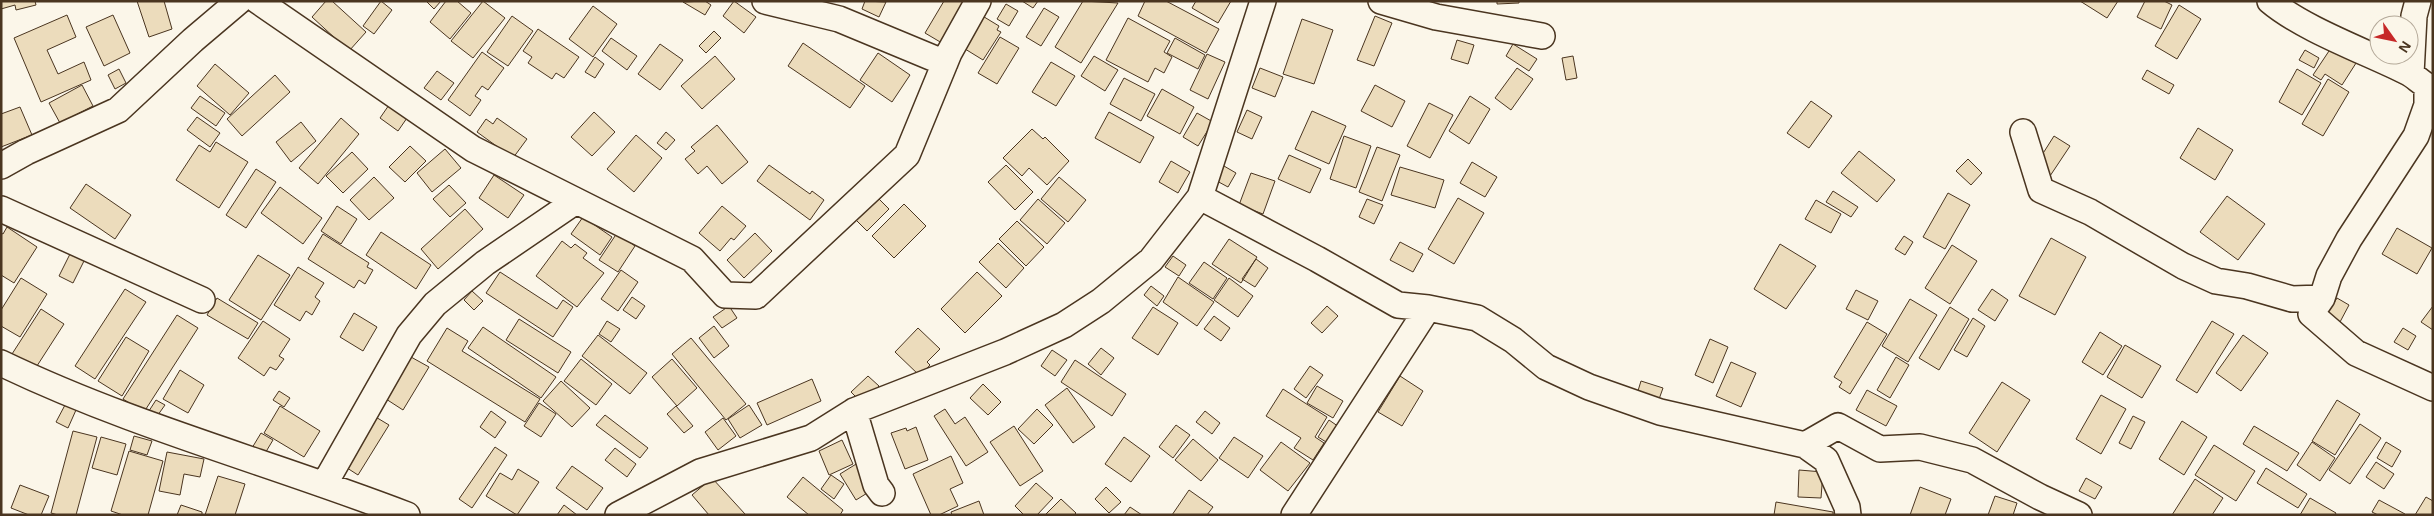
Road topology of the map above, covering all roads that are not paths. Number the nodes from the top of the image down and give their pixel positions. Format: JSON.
{"nodes":[{"id":1,"x":240,"y":1,"type":"edge"},
{"id":2,"x":258,"y":1,"type":"edge"},
{"id":3,"x":765,"y":1,"type":"edge"},
{"id":4,"x":978,"y":1,"type":"edge"},
{"id":5,"x":1263,"y":1,"type":"edge"},
{"id":6,"x":1381,"y":1,"type":"edge"},
{"id":7,"x":2270,"y":1,"type":"edge"},
{"id":8,"x":2418,"y":1,"type":"edge"},
{"id":9,"x":1542,"y":36,"type":"dead end"},
{"id":10,"x":945,"y":63,"type":"junction"},
{"id":11,"x":2424,"y":83,"type":"edge"},
{"id":12,"x":2023,"y":132,"type":"dead end"},
{"id":13,"x":1,"y":166,"type":"edge"},
{"id":14,"x":1200,"y":197,"type":"junction"},
{"id":15,"x":576,"y":201,"type":"junction"},
{"id":16,"x":1,"y":209,"type":"edge"},
{"id":17,"x":2322,"y":298,"type":"junction"},
{"id":18,"x":202,"y":300,"type":"dead end"},
{"id":19,"x":1428,"y":308,"type":"junction"},
{"id":20,"x":1,"y":363,"type":"edge"},
{"id":21,"x":2433,"y":388,"type":"edge"},
{"id":22,"x":854,"y":411,"type":"junction"},
{"id":23,"x":1838,"y":426,"type":"junction"},
{"id":24,"x":1805,"y":445,"type":"junction"},
{"id":25,"x":1826,"y":460,"type":"junction"},
{"id":26,"x":326,"y":483,"type":"junction"},
{"id":27,"x":882,"y":493,"type":"dead end"},
{"id":28,"x":408,"y":515,"type":"edge"},
{"id":29,"x":618,"y":515,"type":"edge"},
{"id":30,"x":1294,"y":515,"type":"edge"},
{"id":31,"x":1848,"y":515,"type":"edge"},
{"id":32,"x":2079,"y":515,"type":"edge"}],
"edges":[{"from":1,"to":13,"type":"street"},
{"from":2,"to":15,"type":"street"},
{"from":3,"to":10,"type":"street"},
{"from":4,"to":10,"type":"street"},
{"from":5,"to":14,"type":"street"},
{"from":6,"to":9,"type":"street"},
{"from":7,"to":11,"type":"street"},
{"from":8,"to":11,"type":"street"},
{"from":10,"to":15,"type":"street"},
{"from":11,"to":17,"type":"street"},
{"from":12,"to":17,"type":"street"},
{"from":14,"to":19,"type":"street"},
{"from":14,"to":22,"type":"street"},
{"from":15,"to":26,"type":"street"},
{"from":16,"to":18,"type":"street"},
{"from":17,"to":21,"type":"street"},
{"from":19,"to":24,"type":"street"},
{"from":19,"to":30,"type":"street"},
{"from":20,"to":26,"type":"street"},
{"from":22,"to":27,"type":"street"},
{"from":22,"to":29,"type":"street"},
{"from":23,"to":24,"type":"street"},
{"from":23,"to":25,"type":"street"},
{"from":23,"to":32,"type":"street"},
{"from":24,"to":25,"type":"street"},
{"from":25,"to":31,"type":"street"},
{"from":26,"to":28,"type":"street"}]}
